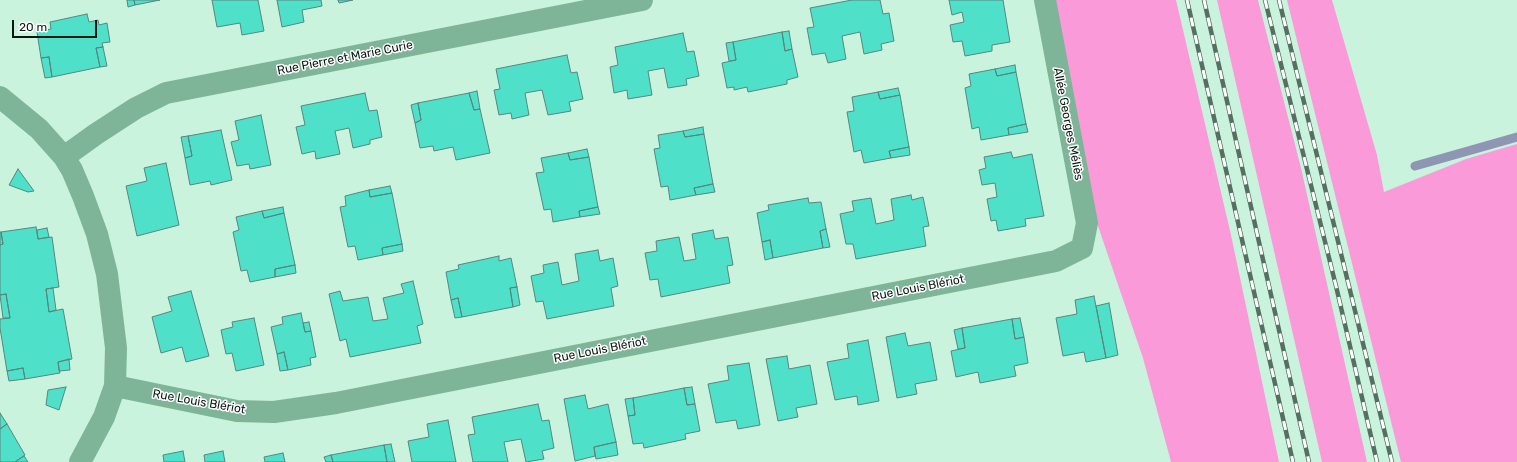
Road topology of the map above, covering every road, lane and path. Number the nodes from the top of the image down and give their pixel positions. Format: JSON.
{"nodes":[{"id":1,"x":642,"y":0,"type":"edge"},
{"id":2,"x":1045,"y":0,"type":"edge"},
{"id":3,"x":0,"y":97,"type":"edge"},
{"id":4,"x":64,"y":157,"type":"junction"},
{"id":5,"x":1082,"y":248,"type":"joint"},
{"id":6,"x":115,"y":386,"type":"junction"},
{"id":7,"x":80,"y":462,"type":"edge"}],
"edges":[{"from":1,"to":4,"type":"street","name":"Rue Pierre et Marie Curie"},
{"from":2,"to":5,"type":"street","name":"Allée Georges Méliès"},
{"from":3,"to":4,"type":"street"},
{"from":4,"to":6,"type":"street"},
{"from":5,"to":6,"type":"street","name":"Rue Louis Blériot"},
{"from":6,"to":7,"type":"street"}]}
